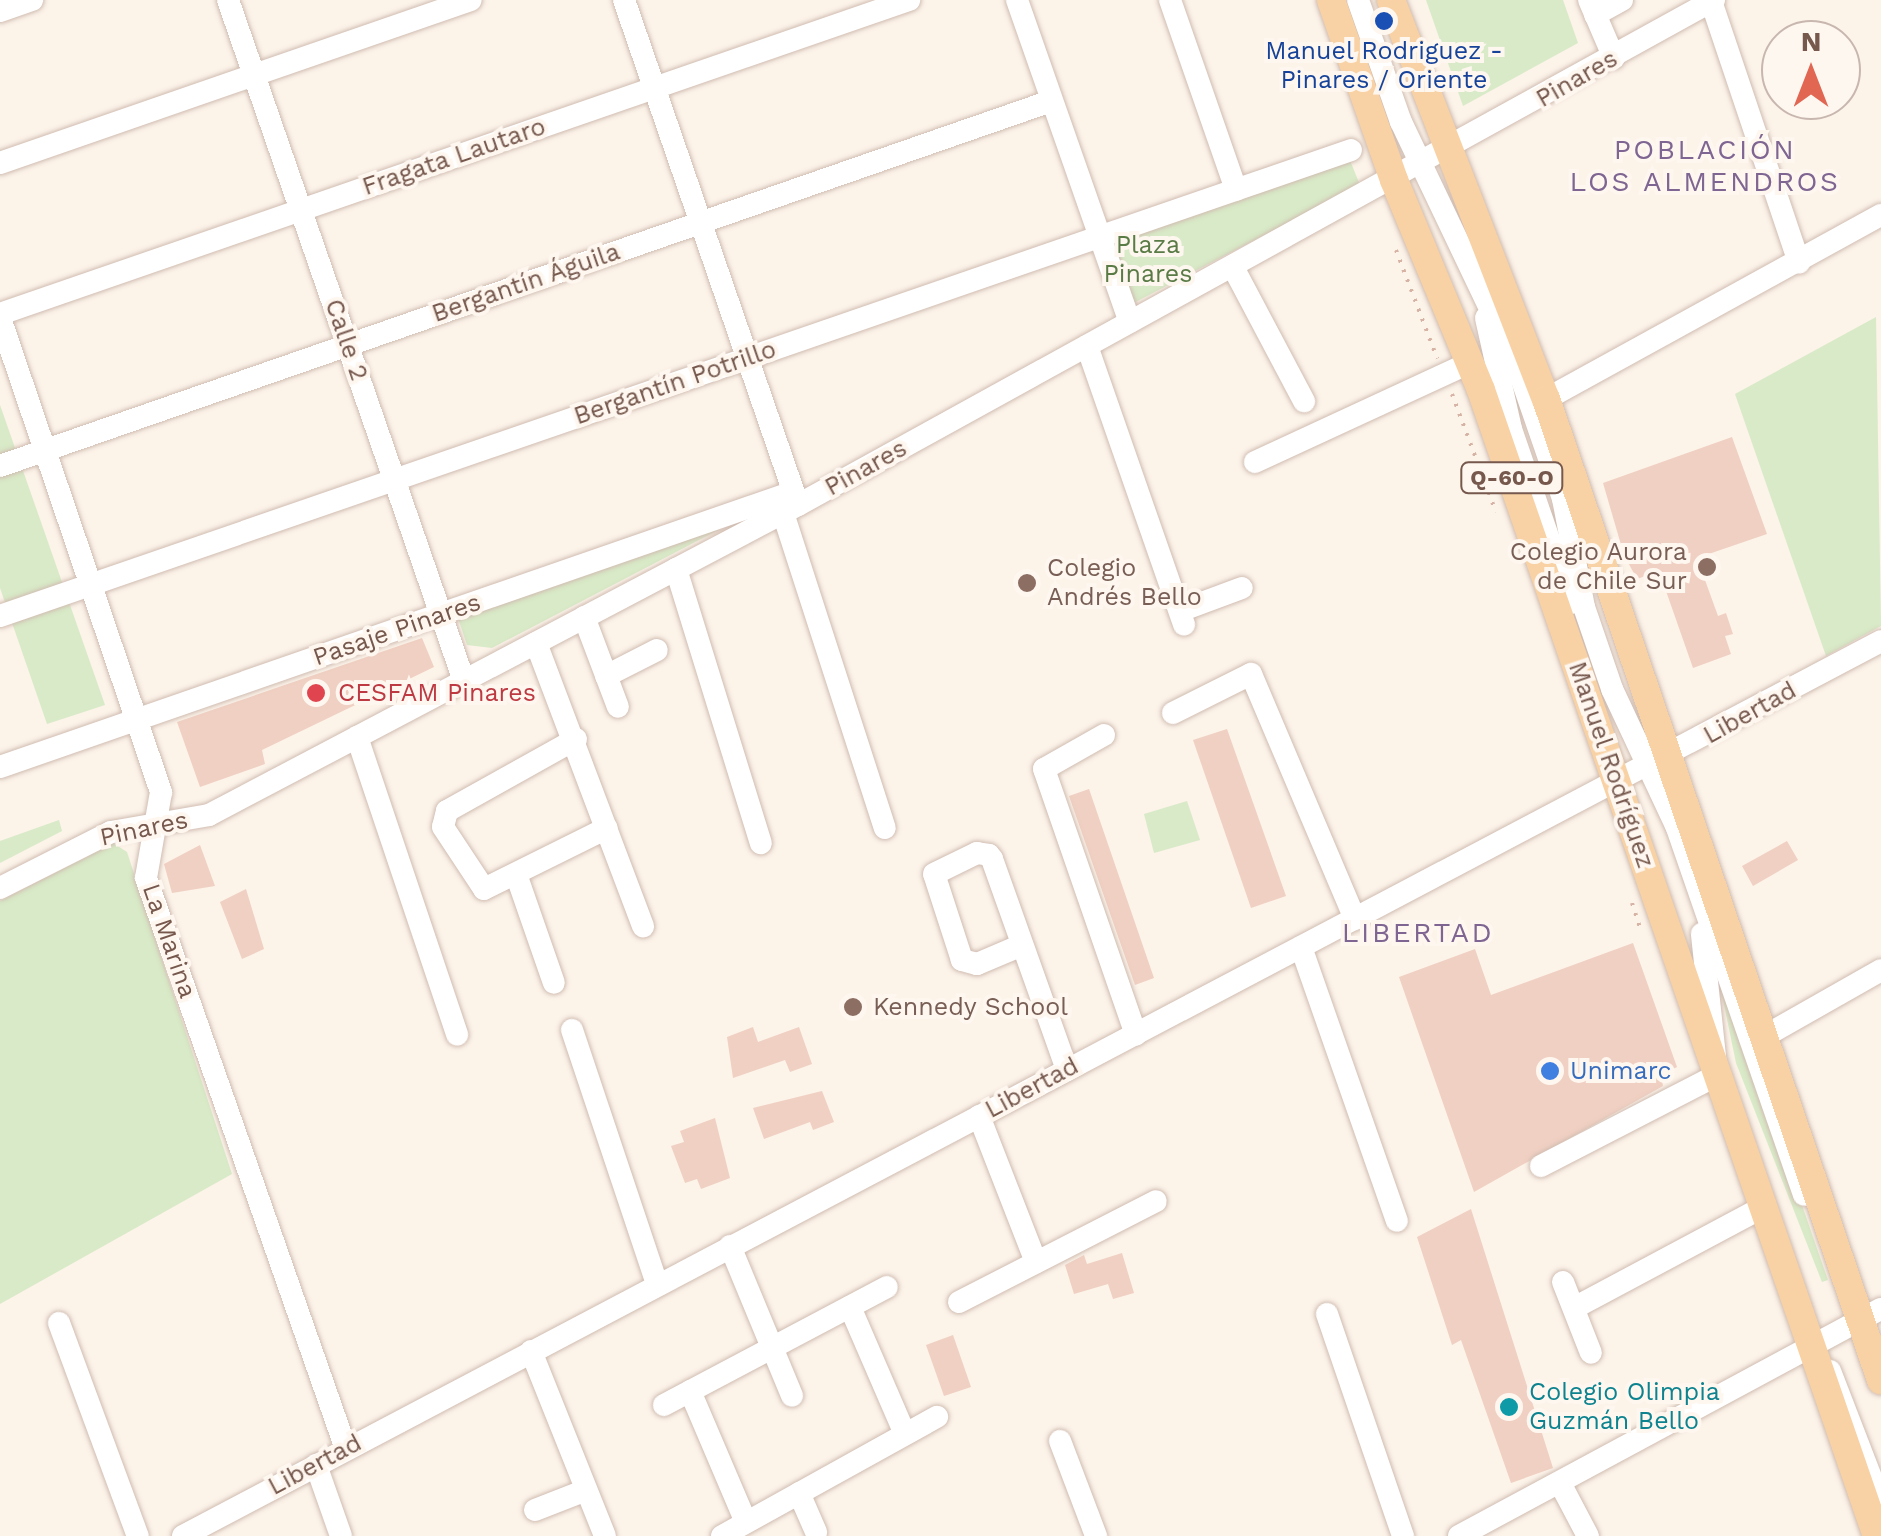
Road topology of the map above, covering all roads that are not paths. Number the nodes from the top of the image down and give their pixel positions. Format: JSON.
{"nodes":[{"id":1,"x":32,"y":0,"type":"edge"},
{"id":2,"x":228,"y":0,"type":"edge"},
{"id":3,"x":471,"y":0,"type":"edge"},
{"id":4,"x":624,"y":0,"type":"edge"},
{"id":5,"x":909,"y":0,"type":"edge"},
{"id":6,"x":1016,"y":0,"type":"edge"},
{"id":7,"x":1170,"y":0,"type":"edge"},
{"id":8,"x":1332,"y":0,"type":"edge"},
{"id":9,"x":1346,"y":0,"type":"edge"},
{"id":10,"x":1358,"y":0,"type":"edge"},
{"id":11,"x":1391,"y":0,"type":"edge"},
{"id":12,"x":1622,"y":0,"type":"edge"},
{"id":13,"x":1712,"y":1,"type":"edge"},
{"id":14,"x":1592,"y":8,"type":"edge"},
{"id":15,"x":0,"y":11,"type":"edge"},
{"id":16,"x":1614,"y":58,"type":"junction"},
{"id":17,"x":254,"y":75,"type":"junction"},
{"id":18,"x":654,"y":88,"type":"junction"},
{"id":19,"x":1052,"y":101,"type":"junction"},
{"id":20,"x":1350,"y":150,"type":"dead end"},
{"id":21,"x":0,"y":163,"type":"edge"},
{"id":22,"x":1419,"y":168,"type":"junction"},
{"id":23,"x":1236,"y":190,"type":"junction"},
{"id":24,"x":301,"y":210,"type":"junction"},
{"id":25,"x":1881,"y":214,"type":"edge"},
{"id":26,"x":701,"y":222,"type":"junction"},
{"id":27,"x":1098,"y":237,"type":"junction"},
{"id":28,"x":1800,"y":262,"type":"junction"},
{"id":29,"x":1232,"y":267,"type":"junction"},
{"id":30,"x":0,"y":316,"type":"edge"},
{"id":31,"x":1130,"y":322,"type":"junction"},
{"id":32,"x":348,"y":345,"type":"junction"},
{"id":33,"x":1087,"y":346,"type":"junction"},
{"id":34,"x":748,"y":358,"type":"junction"},
{"id":35,"x":1471,"y":362,"type":"junction"},
{"id":36,"x":1546,"y":399,"type":"junction"},
{"id":37,"x":1304,"y":400,"type":"dead end"},
{"id":38,"x":45,"y":450,"type":"junction"},
{"id":39,"x":1255,"y":462,"type":"dead end"},
{"id":40,"x":0,"y":466,"type":"edge"},
{"id":41,"x":394,"y":480,"type":"junction"},
{"id":42,"x":791,"y":503,"type":"junction"},
{"id":43,"x":676,"y":570,"type":"junction"},
{"id":44,"x":90,"y":585,"type":"junction"},
{"id":45,"x":1242,"y":588,"type":"dead end"},
{"id":46,"x":441,"y":614,"type":"junction"},
{"id":47,"x":0,"y":616,"type":"edge"},
{"id":48,"x":584,"y":617,"type":"junction"},
{"id":49,"x":1881,"y":641,"type":"edge"},
{"id":50,"x":536,"y":643,"type":"junction"},
{"id":51,"x":656,"y":650,"type":"dead end"},
{"id":52,"x":606,"y":676,"type":"junction"},
{"id":53,"x":464,"y":681,"type":"junction"},
{"id":54,"x":618,"y":707,"type":"dead end"},
{"id":55,"x":1173,"y":712,"type":"dead end"},
{"id":56,"x":136,"y":720,"type":"junction"},
{"id":57,"x":1104,"y":736,"type":"dead end"},
{"id":58,"x":357,"y":737,"type":"junction"},
{"id":59,"x":576,"y":738,"type":"junction"},
{"id":60,"x":0,"y":768,"type":"edge"},
{"id":61,"x":1643,"y":769,"type":"junction"},
{"id":62,"x":157,"y":823,"type":"junction"},
{"id":63,"x":606,"y":828,"type":"junction"},
{"id":64,"x":885,"y":828,"type":"dead end"},
{"id":65,"x":762,"y":843,"type":"dead end"},
{"id":66,"x":516,"y":874,"type":"junction"},
{"id":67,"x":0,"y":888,"type":"edge"},
{"id":68,"x":1355,"y":918,"type":"junction"},
{"id":69,"x":642,"y":926,"type":"dead end"},
{"id":70,"x":1022,"y":945,"type":"junction"},
{"id":71,"x":1301,"y":947,"type":"junction"},
{"id":72,"x":1881,"y":970,"type":"edge"},
{"id":73,"x":554,"y":983,"type":"dead end"},
{"id":74,"x":572,"y":1030,"type":"dead end"},
{"id":75,"x":1136,"y":1034,"type":"junction"},
{"id":76,"x":456,"y":1035,"type":"dead end"},
{"id":77,"x":1764,"y":1036,"type":"junction"},
{"id":78,"x":1068,"y":1070,"type":"junction"},
{"id":79,"x":1716,"y":1075,"type":"junction"},
{"id":80,"x":979,"y":1116,"type":"junction"},
{"id":81,"x":1541,"y":1166,"type":"dead end"},
{"id":82,"x":1156,"y":1201,"type":"dead end"},
{"id":83,"x":1763,"y":1207,"type":"junction"},
{"id":84,"x":1398,"y":1221,"type":"dead end"},
{"id":85,"x":730,"y":1246,"type":"junction"},
{"id":86,"x":1036,"y":1262,"type":"junction"},
{"id":87,"x":1563,"y":1282,"type":"dead end"},
{"id":88,"x":657,"y":1284,"type":"junction"},
{"id":89,"x":887,"y":1287,"type":"dead end"},
{"id":90,"x":959,"y":1302,"type":"dead end"},
{"id":91,"x":850,"y":1307,"type":"junction"},
{"id":92,"x":1574,"y":1308,"type":"junction"},
{"id":93,"x":1326,"y":1314,"type":"dead end"},
{"id":94,"x":1871,"y":1315,"type":"edge"},
{"id":95,"x":59,"y":1323,"type":"dead end"},
{"id":96,"x":772,"y":1348,"type":"junction"},
{"id":97,"x":1812,"y":1348,"type":"junction"},
{"id":98,"x":531,"y":1351,"type":"junction"},
{"id":99,"x":1591,"y":1353,"type":"dead end"},
{"id":100,"x":1881,"y":1380,"type":"edge"},
{"id":101,"x":690,"y":1391,"type":"junction"},
{"id":102,"x":792,"y":1396,"type":"dead end"},
{"id":103,"x":664,"y":1405,"type":"dead end"},
{"id":104,"x":936,"y":1417,"type":"dead end"},
{"id":105,"x":906,"y":1434,"type":"junction"},
{"id":106,"x":1060,"y":1441,"type":"dead end"},
{"id":107,"x":346,"y":1448,"type":"junction"},
{"id":108,"x":316,"y":1465,"type":"junction"},
{"id":109,"x":1560,"y":1483,"type":"junction"},
{"id":110,"x":586,"y":1490,"type":"junction"},
{"id":111,"x":799,"y":1493,"type":"junction"},
{"id":112,"x":1881,"y":1503,"type":"edge"},
{"id":113,"x":535,"y":1510,"type":"dead end"},
{"id":114,"x":746,"y":1522,"type":"junction"},
{"id":115,"x":816,"y":1532,"type":"dead end"},
{"id":116,"x":185,"y":1535,"type":"edge"},
{"id":117,"x":138,"y":1536,"type":"edge"},
{"id":118,"x":341,"y":1536,"type":"edge"},
{"id":119,"x":605,"y":1536,"type":"edge"},
{"id":120,"x":722,"y":1536,"type":"edge"},
{"id":121,"x":1096,"y":1536,"type":"edge"},
{"id":122,"x":1403,"y":1536,"type":"edge"},
{"id":123,"x":1459,"y":1536,"type":"edge"},
{"id":124,"x":1588,"y":1536,"type":"edge"},
{"id":125,"x":1877,"y":1536,"type":"edge"}],
"edges":[{"from":1,"to":15,"type":"street"},
{"from":2,"to":17,"type":"street","name":"Calle 2"},
{"from":3,"to":17,"type":"street"},
{"from":4,"to":18,"type":"street"},
{"from":5,"to":18,"type":"street","name":"Fragata Lautaro"},
{"from":6,"to":19,"type":"street"},
{"from":7,"to":23,"type":"street"},
{"from":8,"to":22,"type":"main road","name":"Manuel Rodríguez","number":"Q-60-O"},
{"from":9,"to":22,"type":"street"},
{"from":10,"to":22,"type":"street"},
{"from":11,"to":22,"type":"main road","name":"Manuel Rodríguez","number":"Q-60-O"},
{"from":12,"to":14,"type":"street"},
{"from":13,"to":16,"type":"street","name":"Pinares"},
{"from":13,"to":28,"type":"street"},
{"from":14,"to":16,"type":"street"},
{"from":16,"to":22,"type":"street","name":"Pinares"},
{"from":17,"to":21,"type":"street"},
{"from":17,"to":24,"type":"street","name":"Calle 2"},
{"from":18,"to":24,"type":"street","name":"Fragata Lautaro"},
{"from":18,"to":26,"type":"street"},
{"from":19,"to":26,"type":"street","name":"Bergantín Águila"},
{"from":19,"to":27,"type":"street"},
{"from":20,"to":23,"type":"street","name":"Bergantín Potrillo"},
{"from":22,"to":29,"type":"street","name":"Pinares"},
{"from":22,"to":35,"type":"main road","name":"Manuel Rodríguez","number":"Q-60-O"},
{"from":22,"to":36,"type":"main road","name":"Manuel Rodríguez","number":"Q-60-O"},
{"from":22,"to":61,"type":"street"},
{"from":23,"to":27,"type":"street","name":"Bergantín Potrillo"},
{"from":24,"to":30,"type":"street","name":"Fragata Lautaro"},
{"from":24,"to":32,"type":"street","name":"Calle 2"},
{"from":25,"to":28,"type":"street"},
{"from":26,"to":32,"type":"street","name":"Bergantín Águila"},
{"from":26,"to":34,"type":"street"},
{"from":27,"to":31,"type":"street"},
{"from":27,"to":34,"type":"street","name":"Bergantín Potrillo"},
{"from":28,"to":36,"type":"street"},
{"from":29,"to":31,"type":"street","name":"Pinares"},
{"from":29,"to":37,"type":"street"},
{"from":30,"to":38,"type":"street","name":"La Marina"},
{"from":31,"to":33,"type":"street","name":"Pinares"},
{"from":32,"to":38,"type":"street","name":"Bergantín Águila"},
{"from":32,"to":41,"type":"street","name":"Calle 2"},
{"from":33,"to":42,"type":"street","name":"Pinares"},
{"from":33,"to":45,"type":"street"},
{"from":34,"to":41,"type":"street","name":"Bergantín Potrillo"},
{"from":34,"to":42,"type":"street"},
{"from":35,"to":39,"type":"street"},
{"from":35,"to":61,"type":"main road","name":"Manuel Rodríguez","number":"Q-60-O"},
{"from":36,"to":61,"type":"main road","name":"Manuel Rodríguez","number":"Q-60-O"},
{"from":38,"to":40,"type":"street","name":"Bergantín Águila"},
{"from":38,"to":44,"type":"street","name":"La Marina"},
{"from":41,"to":44,"type":"street","name":"Bergantín Potrillo"},
{"from":41,"to":46,"type":"street","name":"Calle 2"},
{"from":42,"to":43,"type":"street","name":"Pinares"},
{"from":42,"to":46,"type":"street","name":"Pasaje Pinares"},
{"from":42,"to":64,"type":"street"},
{"from":43,"to":48,"type":"street","name":"Pinares"},
{"from":43,"to":65,"type":"street"},
{"from":44,"to":47,"type":"street","name":"Bergantín Potrillo"},
{"from":44,"to":56,"type":"street","name":"La Marina"},
{"from":46,"to":53,"type":"street","name":"Calle 2"},
{"from":46,"to":56,"type":"street","name":"Pasaje Pinares"},
{"from":48,"to":50,"type":"street","name":"Pinares"},
{"from":48,"to":52,"type":"street"},
{"from":49,"to":61,"type":"street","name":"Libertad"},
{"from":50,"to":53,"type":"street","name":"Pinares"},
{"from":50,"to":59,"type":"street"},
{"from":51,"to":52,"type":"street"},
{"from":52,"to":54,"type":"street"},
{"from":53,"to":58,"type":"street","name":"Pinares"},
{"from":55,"to":68,"type":"street"},
{"from":56,"to":60,"type":"street","name":"Pasaje Pinares"},
{"from":56,"to":62,"type":"street","name":"La Marina"},
{"from":57,"to":75,"type":"street"},
{"from":58,"to":62,"type":"street","name":"Pinares"},
{"from":58,"to":76,"type":"street"},
{"from":59,"to":63,"type":"street"},
{"from":59,"to":66,"type":"street"},
{"from":61,"to":68,"type":"street","name":"Libertad"},
{"from":61,"to":77,"type":"main road","name":"Manuel Rodríguez","number":"Q-60-O"},
{"from":61,"to":79,"type":"main road","name":"Manuel Rodríguez","number":"Q-60-O"},
{"from":61,"to":94,"type":"street"},
{"from":62,"to":67,"type":"street","name":"Pinares"},
{"from":62,"to":107,"type":"street","name":"La Marina"},
{"from":63,"to":66,"type":"street"},
{"from":63,"to":69,"type":"street"},
{"from":66,"to":73,"type":"street"},
{"from":68,"to":71,"type":"street","name":"Libertad"},
{"from":70,"to":70,"type":"street"},
{"from":70,"to":78,"type":"street"},
{"from":71,"to":75,"type":"street","name":"Libertad"},
{"from":71,"to":84,"type":"street"},
{"from":72,"to":77,"type":"street"},
{"from":74,"to":88,"type":"street"},
{"from":75,"to":78,"type":"street","name":"Libertad"},
{"from":77,"to":94,"type":"main road","name":"Manuel Rodríguez","number":"Q-60-O"},
{"from":78,"to":80,"type":"street","name":"Libertad"},
{"from":79,"to":81,"type":"street"},
{"from":79,"to":83,"type":"main road","name":"Manuel Rodríguez","number":"Q-60-O"},
{"from":80,"to":85,"type":"street","name":"Libertad"},
{"from":80,"to":86,"type":"street"},
{"from":82,"to":86,"type":"street"},
{"from":83,"to":92,"type":"street"},
{"from":83,"to":97,"type":"main road","name":"Manuel Rodríguez","number":"Q-60-O"},
{"from":85,"to":88,"type":"street","name":"Libertad"},
{"from":85,"to":96,"type":"street"},
{"from":86,"to":90,"type":"street"},
{"from":87,"to":92,"type":"street"},
{"from":88,"to":98,"type":"street","name":"Libertad"},
{"from":89,"to":91,"type":"street"},
{"from":91,"to":96,"type":"street"},
{"from":91,"to":105,"type":"street"},
{"from":92,"to":99,"type":"street"},
{"from":93,"to":122,"type":"street"},
{"from":94,"to":97,"type":"street"},
{"from":94,"to":100,"type":"main road","name":"Manuel Rodríguez","number":"Q-60-O"},
{"from":95,"to":117,"type":"street"},
{"from":96,"to":101,"type":"street"},
{"from":96,"to":102,"type":"street"},
{"from":97,"to":109,"type":"street"},
{"from":97,"to":112,"type":"street"},
{"from":97,"to":125,"type":"main road","name":"Manuel Rodríguez","number":"Q-60-O"},
{"from":98,"to":107,"type":"street","name":"Libertad"},
{"from":98,"to":110,"type":"street"},
{"from":101,"to":103,"type":"street"},
{"from":101,"to":114,"type":"street"},
{"from":104,"to":105,"type":"street"},
{"from":105,"to":111,"type":"street"},
{"from":106,"to":121,"type":"street"},
{"from":107,"to":108,"type":"street","name":"Libertad"},
{"from":108,"to":116,"type":"street","name":"Libertad"},
{"from":108,"to":118,"type":"street"},
{"from":109,"to":123,"type":"street"},
{"from":109,"to":124,"type":"street"},
{"from":110,"to":113,"type":"street"},
{"from":110,"to":119,"type":"street"},
{"from":111,"to":114,"type":"street"},
{"from":111,"to":115,"type":"street"},
{"from":114,"to":120,"type":"street"}]}
